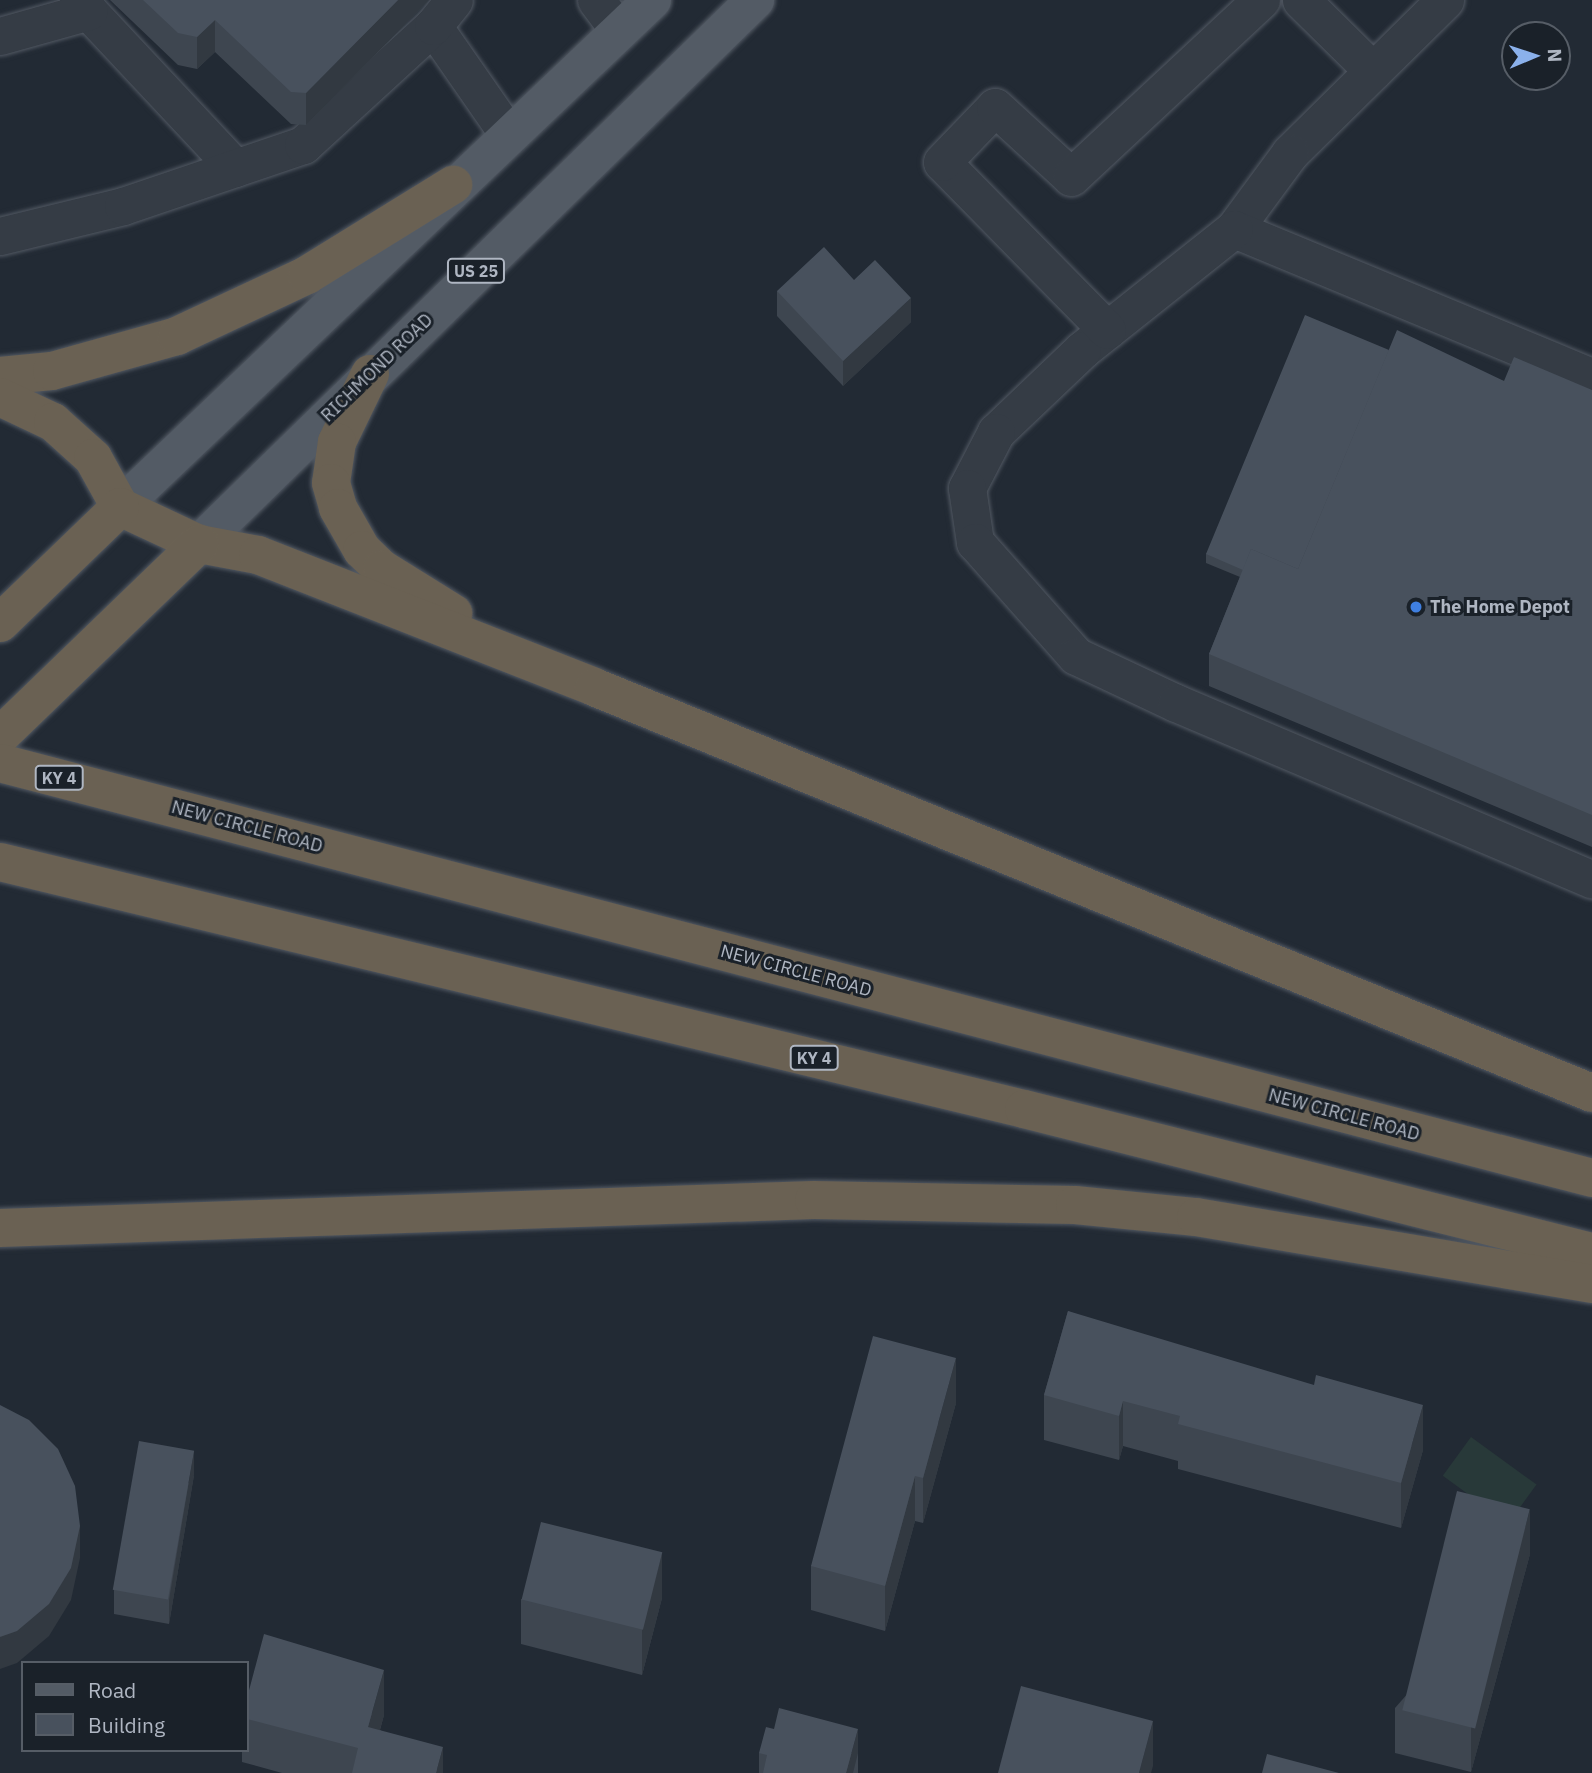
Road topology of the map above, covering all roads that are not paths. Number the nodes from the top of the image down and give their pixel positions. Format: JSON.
{"nodes":[{"id":1,"x":652,"y":0,"type":"edge"},
{"id":2,"x":755,"y":0,"type":"edge"},
{"id":3,"x":1261,"y":0,"type":"edge"},
{"id":4,"x":1301,"y":0,"type":"edge"},
{"id":5,"x":1445,"y":0,"type":"edge"},
{"id":6,"x":83,"y":6,"type":"edge"},
{"id":7,"x":444,"y":13,"type":"edge"},
{"id":8,"x":607,"y":15,"type":"edge"},
{"id":9,"x":0,"y":36,"type":"edge"},
{"id":10,"x":1373,"y":71,"type":"junction"},
{"id":11,"x":508,"y":134,"type":"junction"},
{"id":12,"x":235,"y":168,"type":"junction"},
{"id":13,"x":453,"y":186,"type":"junction"},
{"id":14,"x":1234,"y":229,"type":"junction"},
{"id":15,"x":0,"y":236,"type":"edge"},
{"id":16,"x":1107,"y":330,"type":"junction"},
{"id":17,"x":370,"y":374,"type":"junction"},
{"id":18,"x":0,"y":376,"type":"edge"},
{"id":19,"x":1592,"y":377,"type":"edge"},
{"id":20,"x":0,"y":397,"type":"edge"},
{"id":21,"x":120,"y":507,"type":"junction"},
{"id":22,"x":198,"y":544,"type":"junction"},
{"id":23,"x":0,"y":623,"type":"edge"},
{"id":24,"x":594,"y":687,"type":"junction"},
{"id":25,"x":0,"y":736,"type":"edge"},
{"id":26,"x":0,"y":763,"type":"edge"},
{"id":27,"x":18,"y":866,"type":"edge"},
{"id":28,"x":1592,"y":880,"type":"edge"},
{"id":29,"x":1592,"y":1093,"type":"edge"},
{"id":30,"x":1592,"y":1178,"type":"edge"},
{"id":31,"x":0,"y":1228,"type":"edge"},
{"id":32,"x":1592,"y":1252,"type":"edge"},
{"id":33,"x":1592,"y":1284,"type":"edge"}],
"edges":[{"from":1,"to":8,"type":"main road"},
{"from":2,"to":17,"type":"main road","name":"RICHMOND ROAD","number":"US 25"},
{"from":3,"to":16,"type":"lane"},
{"from":4,"to":10,"type":"lane"},
{"from":5,"to":10,"type":"lane"},
{"from":6,"to":9,"type":"lane"},
{"from":6,"to":12,"type":"lane"},
{"from":7,"to":11,"type":"lane"},
{"from":7,"to":12,"type":"lane"},
{"from":8,"to":11,"type":"main road"},
{"from":10,"to":14,"type":"lane"},
{"from":11,"to":13,"type":"main road"},
{"from":12,"to":15,"type":"lane"},
{"from":13,"to":18,"type":"highway"},
{"from":13,"to":21,"type":"main road"},
{"from":14,"to":16,"type":"lane"},
{"from":14,"to":19,"type":"lane"},
{"from":16,"to":28,"type":"lane"},
{"from":17,"to":22,"type":"main road","name":"RICHMOND ROAD","number":"US 25"},
{"from":17,"to":24,"type":"highway"},
{"from":20,"to":21,"type":"highway"},
{"from":21,"to":22,"type":"highway"},
{"from":21,"to":23,"type":"highway"},
{"from":22,"to":24,"type":"highway"},
{"from":22,"to":25,"type":"highway","name":"RICHMOND ROAD","number":"US 25"},
{"from":24,"to":29,"type":"highway"},
{"from":26,"to":30,"type":"highway","name":"NEW CIRCLE ROAD","number":"KY 4"},
{"from":27,"to":32,"type":"highway","number":"KY 4"},
{"from":31,"to":33,"type":"highway"}]}
